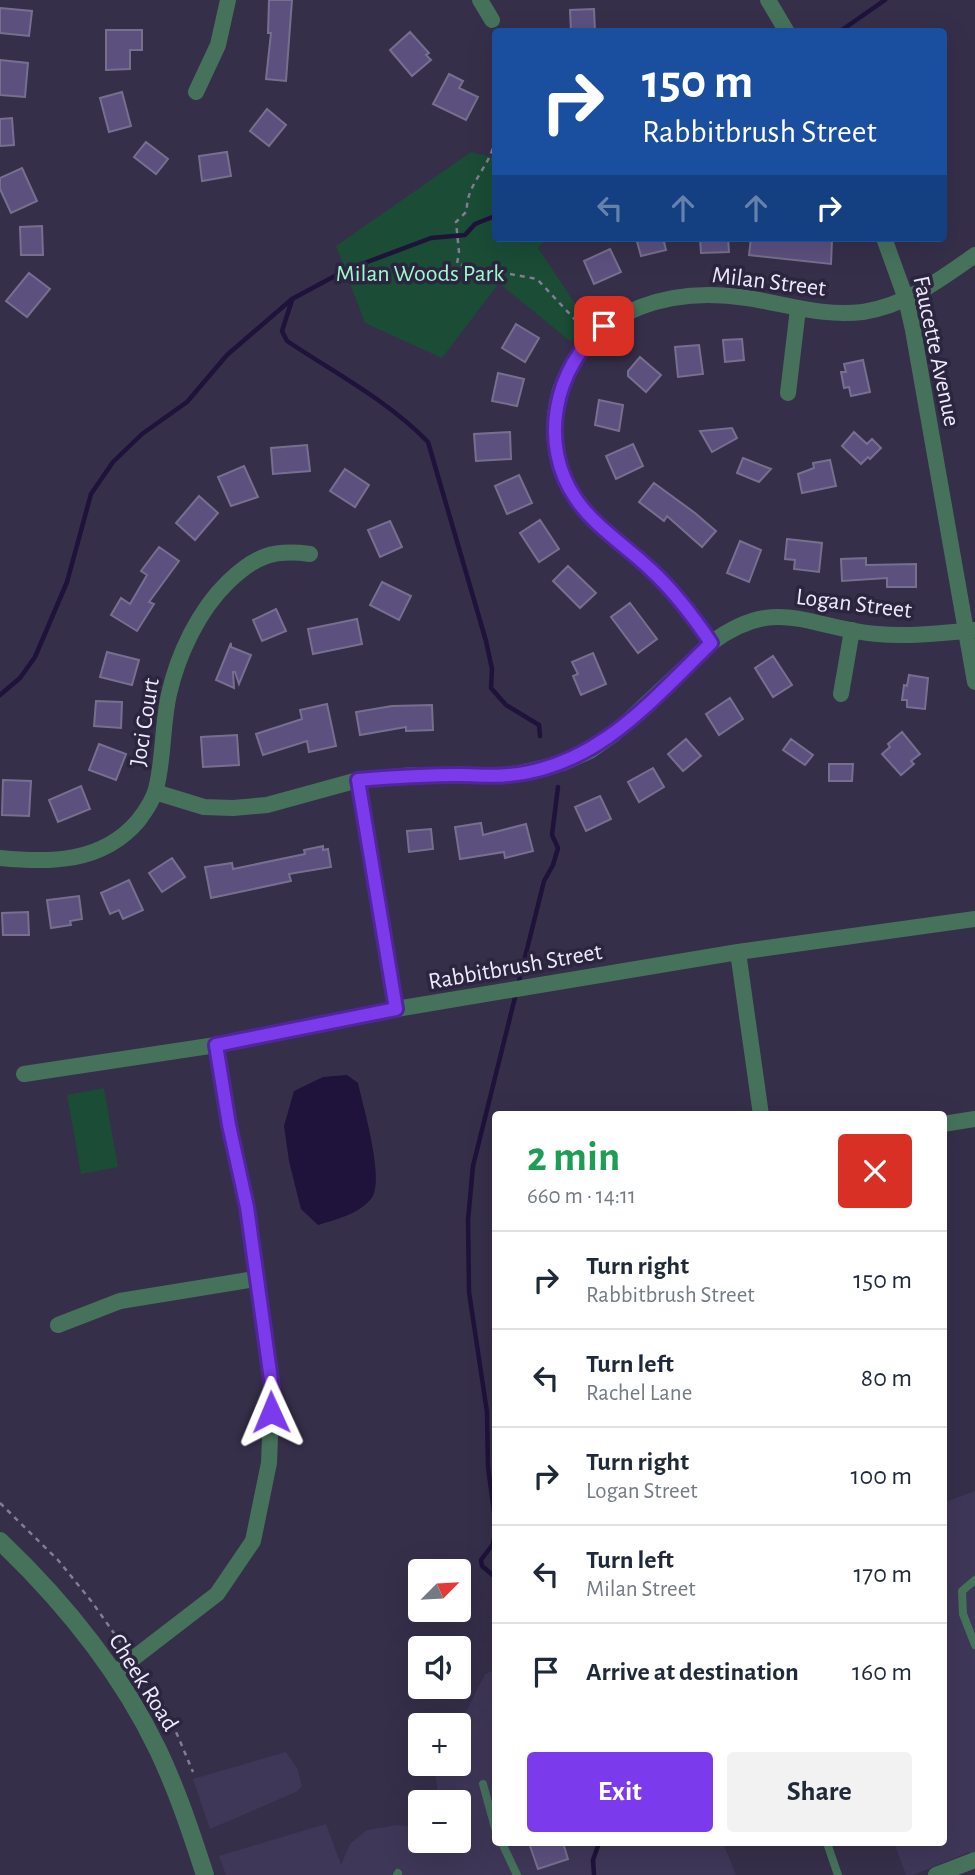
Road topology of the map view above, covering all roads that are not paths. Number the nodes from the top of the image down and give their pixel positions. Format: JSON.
{"nodes":[{"id":1,"x":228,"y":0,"type":"edge"},
{"id":2,"x":480,"y":0,"type":"edge"},
{"id":3,"x":768,"y":0,"type":"edge"},
{"id":4,"x":492,"y":20,"type":"dead end"},
{"id":5,"x":785,"y":28,"type":"edge"},
{"id":6,"x":196,"y":92,"type":"dead end"},
{"id":7,"x":885,"y":242,"type":"edge"},
{"id":8,"x":975,"y":255,"type":"edge"},
{"id":9,"x":906,"y":299,"type":"junction"},
{"id":10,"x":798,"y":309,"type":"junction"},
{"id":11,"x":788,"y":393,"type":"dead end"},
{"id":12,"x":310,"y":554,"type":"dead end"},
{"id":13,"x":852,"y":630,"type":"junction"},
{"id":14,"x":970,"y":631,"type":"edge"},
{"id":15,"x":711,"y":643,"type":"junction"},
{"id":16,"x":975,"y":682,"type":"edge"},
{"id":17,"x":841,"y":694,"type":"dead end"},
{"id":18,"x":358,"y":780,"type":"junction"},
{"id":19,"x":155,"y":792,"type":"junction"},
{"id":20,"x":0,"y":858,"type":"edge"},
{"id":21,"x":975,"y":919,"type":"edge"},
{"id":22,"x":738,"y":952,"type":"junction"},
{"id":23,"x":396,"y":1009,"type":"junction"},
{"id":24,"x":216,"y":1045,"type":"junction"},
{"id":25,"x":24,"y":1074,"type":"dead end"},
{"id":26,"x":760,"y":1111,"type":"edge"},
{"id":27,"x":975,"y":1119,"type":"edge"},
{"id":28,"x":947,"y":1123,"type":"edge"},
{"id":29,"x":255,"y":1279,"type":"junction"},
{"id":30,"x":58,"y":1325,"type":"dead end"},
{"id":31,"x":0,"y":1541,"type":"edge"},
{"id":32,"x":975,"y":1580,"type":"edge"},
{"id":33,"x":975,"y":1645,"type":"edge"},
{"id":34,"x":113,"y":1674,"type":"junction"},
{"id":35,"x":483,"y":1784,"type":"dead end"},
{"id":36,"x":492,"y":1817,"type":"edge"},
{"id":37,"x":503,"y":1846,"type":"edge"},
{"id":38,"x":828,"y":1846,"type":"edge"},
{"id":39,"x":975,"y":1860,"type":"edge"},
{"id":40,"x":205,"y":1875,"type":"edge"},
{"id":41,"x":517,"y":1875,"type":"edge"},
{"id":42,"x":838,"y":1875,"type":"edge"},
{"id":43,"x":936,"y":1875,"type":"edge"}],
"edges":[{"from":1,"to":6,"type":"street"},
{"from":2,"to":4,"type":"street"},
{"from":3,"to":5,"type":"street"},
{"from":7,"to":9,"type":"street","name":"Faucette Avenue"},
{"from":8,"to":9,"type":"street","name":"Milan Street"},
{"from":9,"to":10,"type":"street","name":"Milan Street"},
{"from":9,"to":14,"type":"street","name":"Faucette Avenue"},
{"from":10,"to":11,"type":"street"},
{"from":10,"to":15,"type":"street","name":"Milan Street"},
{"from":12,"to":19,"type":"street","name":"Joci Court"},
{"from":13,"to":14,"type":"street","name":"Logan Street"},
{"from":13,"to":15,"type":"street","name":"Logan Street"},
{"from":13,"to":17,"type":"street"},
{"from":14,"to":16,"type":"street","name":"Faucette Avenue"},
{"from":15,"to":18,"type":"street","name":"Logan Street"},
{"from":18,"to":19,"type":"street","name":"Logan Street"},
{"from":18,"to":23,"type":"street"},
{"from":19,"to":20,"type":"street","name":"Joci Court"},
{"from":21,"to":22,"type":"street","name":"Rabbitbrush Street"},
{"from":22,"to":23,"type":"street","name":"Rabbitbrush Street"},
{"from":22,"to":26,"type":"street"},
{"from":23,"to":24,"type":"street","name":"Rabbitbrush Street"},
{"from":24,"to":25,"type":"street","name":"Rabbitbrush Street"},
{"from":24,"to":29,"type":"street"},
{"from":27,"to":28,"type":"street"},
{"from":29,"to":30,"type":"street"},
{"from":29,"to":34,"type":"street"},
{"from":31,"to":34,"type":"street","name":"Cheek Road"},
{"from":32,"to":33,"type":"lane"},
{"from":34,"to":40,"type":"street","name":"Cheek Road"},
{"from":35,"to":36,"type":"lane"},
{"from":37,"to":41,"type":"lane"},
{"from":38,"to":42,"type":"lane"},
{"from":39,"to":43,"type":"street"}]}
